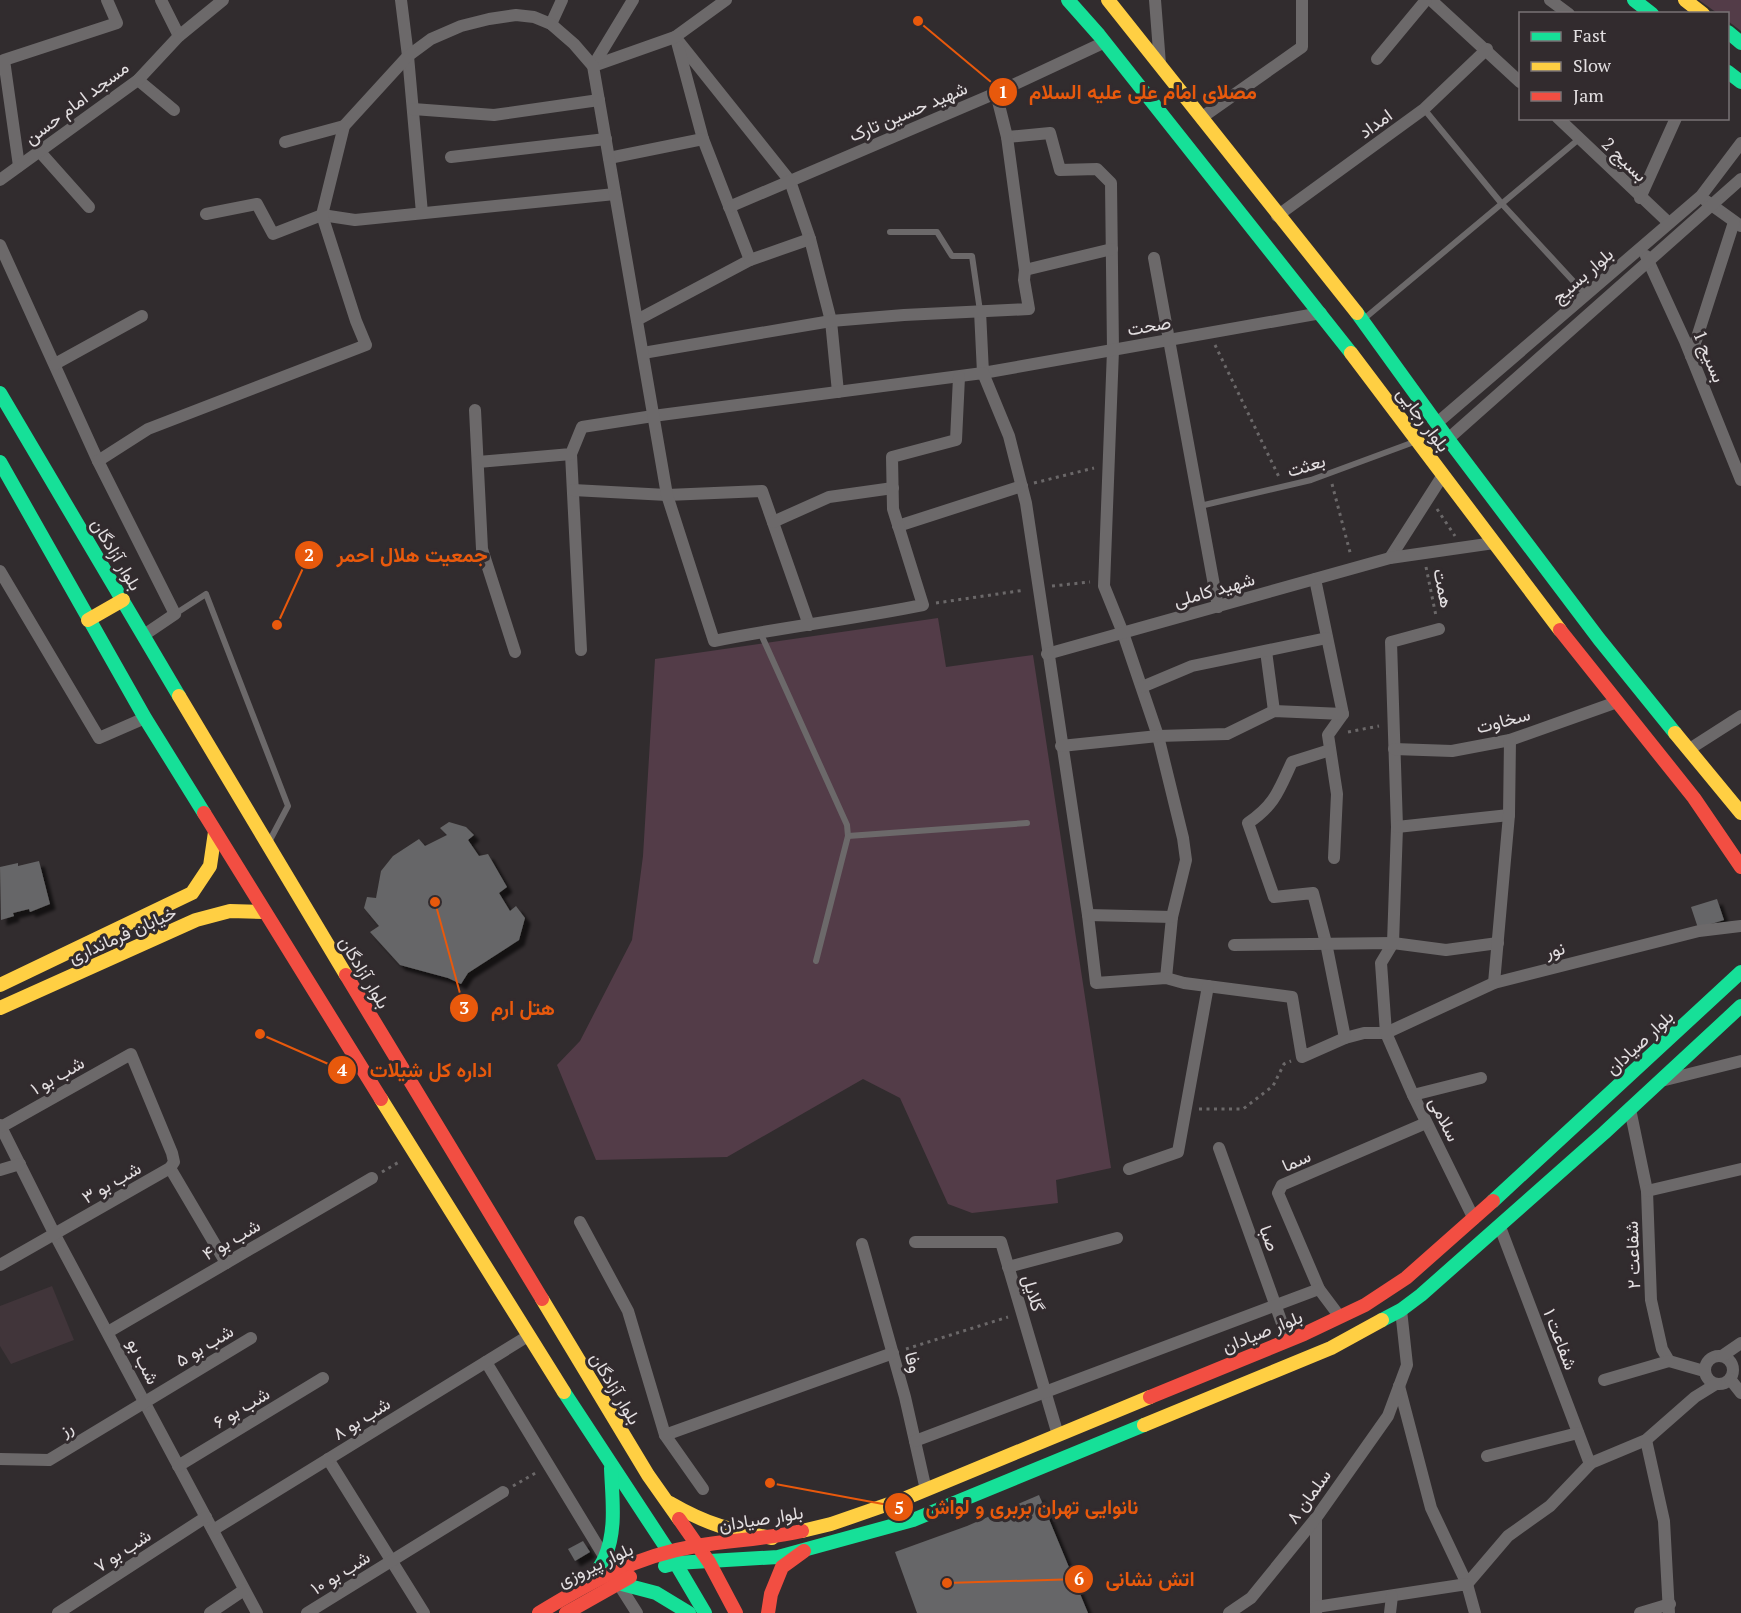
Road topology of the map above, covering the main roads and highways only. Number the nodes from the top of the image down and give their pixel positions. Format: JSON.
{"nodes":[{"id":1,"x":1068,"y":0,"type":"edge"},
{"id":2,"x":1108,"y":0,"type":"edge"},
{"id":3,"x":1634,"y":0,"type":"edge"},
{"id":4,"x":1685,"y":0,"type":"edge"},
{"id":5,"x":1649,"y":12,"type":"edge"},
{"id":6,"x":1700,"y":12,"type":"edge"},
{"id":7,"x":1729,"y":33,"type":"edge"},
{"id":8,"x":1741,"y":43,"type":"edge"},
{"id":9,"x":1729,"y":73,"type":"edge"},
{"id":10,"x":1741,"y":82,"type":"edge"},
{"id":11,"x":1277,"y":216,"type":"junction"},
{"id":12,"x":1256,"y":231,"type":"junction"},
{"id":13,"x":0,"y":393,"type":"edge"},
{"id":14,"x":0,"y":462,"type":"edge"},
{"id":15,"x":123,"y":600,"type":"junction"},
{"id":16,"x":88,"y":620,"type":"junction"},
{"id":17,"x":1741,"y":813,"type":"edge"},
{"id":18,"x":215,"y":832,"type":"junction"},
{"id":19,"x":1741,"y":867,"type":"edge"},
{"id":20,"x":264,"y":912,"type":"junction"},
{"id":21,"x":1741,"y":972,"type":"edge"},
{"id":22,"x":0,"y":985,"type":"edge"},
{"id":23,"x":1741,"y":1006,"type":"edge"},
{"id":24,"x":0,"y":1008,"type":"edge"},
{"id":25,"x":470,"y":1213,"type":"junction"},
{"id":26,"x":610,"y":1466,"type":"junction"},
{"id":27,"x":906,"y":1498,"type":"junction"},
{"id":28,"x":664,"y":1499,"type":"junction"},
{"id":29,"x":913,"y":1520,"type":"junction"},
{"id":30,"x":772,"y":1538,"type":"junction"},
{"id":31,"x":697,"y":1546,"type":"junction"},
{"id":32,"x":804,"y":1551,"type":"junction"},
{"id":33,"x":673,"y":1557,"type":"junction"},
{"id":34,"x":709,"y":1562,"type":"junction"},
{"id":35,"x":618,"y":1582,"type":"junction"},
{"id":36,"x":586,"y":1584,"type":"junction"},
{"id":37,"x":539,"y":1613,"type":"edge"},
{"id":38,"x":566,"y":1613,"type":"edge"},
{"id":39,"x":689,"y":1613,"type":"edge"},
{"id":40,"x":705,"y":1613,"type":"edge"},
{"id":41,"x":736,"y":1613,"type":"edge"},
{"id":42,"x":768,"y":1613,"type":"edge"}],
"edges":[{"from":1,"to":12,"type":"main road","name":"بلوار رجایی"},
{"from":2,"to":11,"type":"main road","name":"بلوار رجایی"},
{"from":3,"to":5,"type":"main road"},
{"from":4,"to":6,"type":"main road"},
{"from":7,"to":8,"type":"main road"},
{"from":9,"to":10,"type":"main road"},
{"from":11,"to":12,"type":"main road"},
{"from":11,"to":17,"type":"main road","name":"بلوار رجایی"},
{"from":12,"to":19,"type":"main road","name":"بلوار رجایی"},
{"from":13,"to":15,"type":"main road","name":"بلوار آزادگان"},
{"from":14,"to":16,"type":"main road","name":"بلوار آزادگان"},
{"from":15,"to":16,"type":"main road"},
{"from":15,"to":25,"type":"main road","name":"بلوار آزادگان"},
{"from":16,"to":18,"type":"main road","name":"بلوار آزادگان"},
{"from":18,"to":20,"type":"main road","name":"بلوار آزادگان"},
{"from":18,"to":22,"type":"main road","name":"خیابان فرمانداری"},
{"from":20,"to":24,"type":"main road","name":"خیابان فرمانداری"},
{"from":20,"to":25,"type":"main road","name":"بلوار آزادگان"},
{"from":21,"to":27,"type":"main road","name":"بلوار صیادان"},
{"from":23,"to":29,"type":"main road","name":"بلوار صیادان"},
{"from":25,"to":26,"type":"main road","name":"بلوار آزادگان"},
{"from":25,"to":28,"type":"main road","name":"بلوار آزادگان"},
{"from":26,"to":33,"type":"main road","name":"بلوار آزادگان"},
{"from":26,"to":36,"type":"main road"},
{"from":27,"to":29,"type":"main road"},
{"from":27,"to":30,"type":"main road","name":"بلوار صیادان"},
{"from":28,"to":30,"type":"main road"},
{"from":28,"to":31,"type":"main road","name":"بلوار آزادگان"},
{"from":29,"to":32,"type":"main road","name":"بلوار صیادان"},
{"from":30,"to":31,"type":"main road","name":"بلوار صیادان"},
{"from":31,"to":33,"type":"main road","name":"بلوار صیادان"},
{"from":31,"to":34,"type":"main road","name":"بلوار آزادگان"},
{"from":32,"to":34,"type":"main road","name":"بلوار صیادان"},
{"from":32,"to":42,"type":"main road"},
{"from":33,"to":34,"type":"main road","name":"بلوار صیادان"},
{"from":33,"to":35,"type":"main road","name":"بلوار پیروزی"},
{"from":33,"to":36,"type":"main road","name":"بلوار پیروزی"},
{"from":33,"to":40,"type":"main road","name":"بلوار آزادگان"},
{"from":34,"to":41,"type":"main road","name":"بلوار آزادگان"},
{"from":35,"to":38,"type":"main road","name":"بلوار پیروزی"},
{"from":35,"to":39,"type":"main road"},
{"from":36,"to":37,"type":"main road","name":"بلوار پیروزی"}]}
